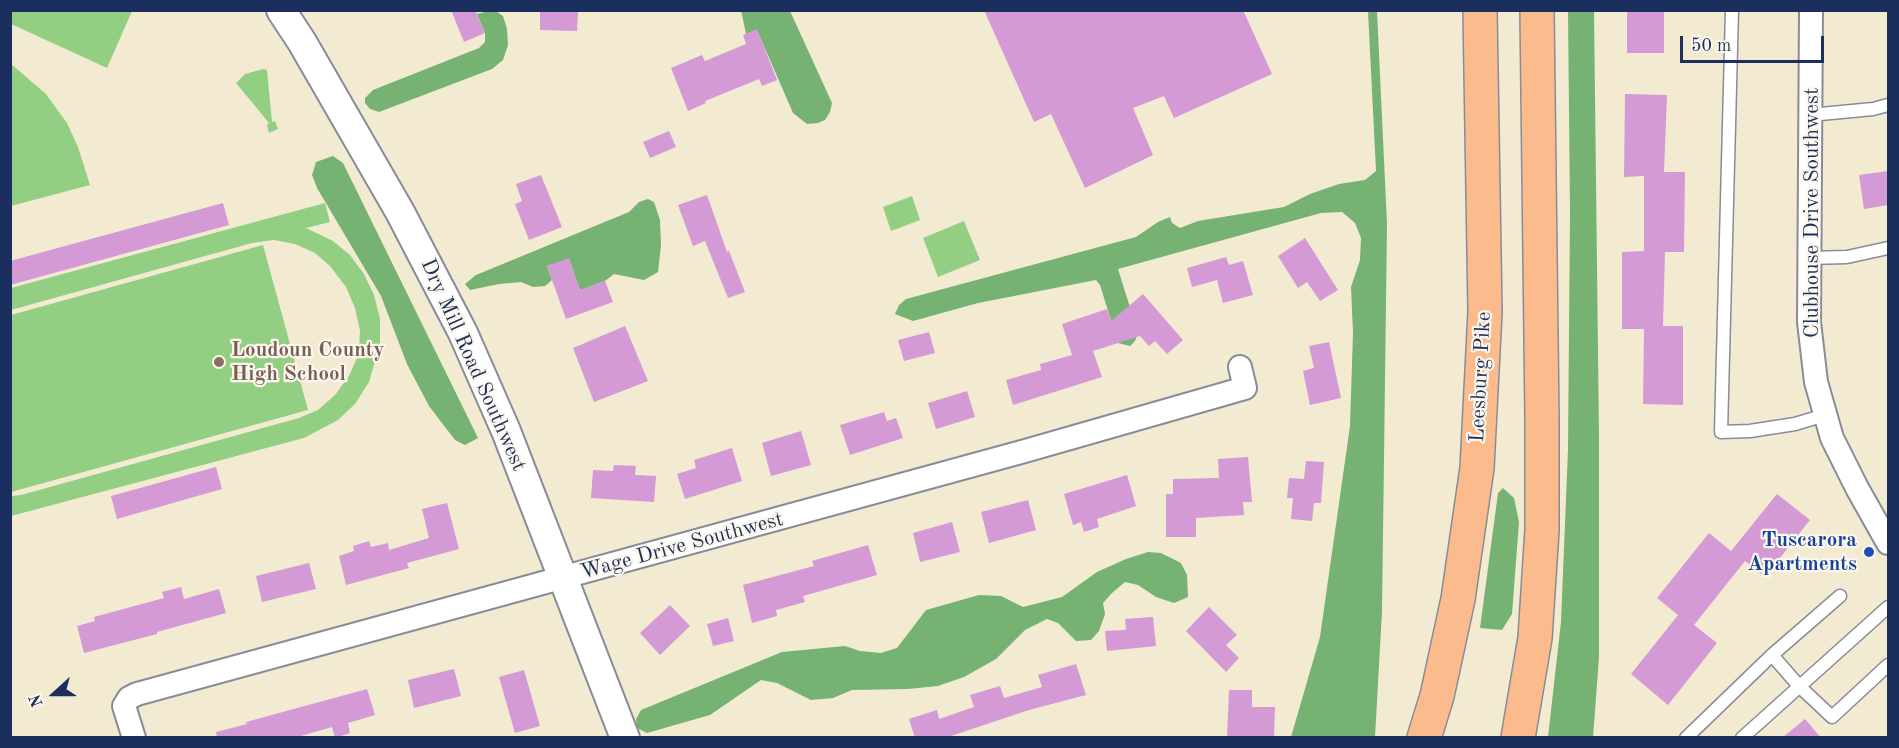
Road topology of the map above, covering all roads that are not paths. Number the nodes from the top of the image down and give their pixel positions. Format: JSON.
{"nodes":[{"id":1,"x":281,"y":10,"type":"edge"},
{"id":2,"x":1480,"y":10,"type":"edge"},
{"id":3,"x":1537,"y":10,"type":"edge"},
{"id":4,"x":1732,"y":10,"type":"edge"},
{"id":5,"x":1811,"y":10,"type":"edge"},
{"id":6,"x":1888,"y":105,"type":"edge"},
{"id":7,"x":1810,"y":115,"type":"junction"},
{"id":8,"x":1888,"y":248,"type":"edge"},
{"id":9,"x":1809,"y":258,"type":"junction"},
{"id":10,"x":1240,"y":367,"type":"dead end"},
{"id":11,"x":1826,"y":415,"type":"junction"},
{"id":12,"x":1888,"y":543,"type":"edge"},
{"id":13,"x":563,"y":578,"type":"junction"},
{"id":14,"x":1840,"y":596,"type":"dead end"},
{"id":15,"x":1888,"y":607,"type":"edge"},
{"id":16,"x":1772,"y":655,"type":"junction"},
{"id":17,"x":1888,"y":665,"type":"edge"},
{"id":18,"x":1799,"y":686,"type":"junction"},
{"id":19,"x":132,"y":733,"type":"edge"},
{"id":20,"x":625,"y":738,"type":"edge"},
{"id":21,"x":1424,"y":738,"type":"edge"},
{"id":22,"x":1518,"y":738,"type":"edge"},
{"id":23,"x":1686,"y":738,"type":"edge"},
{"id":24,"x":1742,"y":738,"type":"edge"}],
"edges":[{"from":1,"to":13,"type":"street","name":"Dry Mill Road Southwest"},
{"from":2,"to":21,"type":"highway","name":"Leesburg Pike"},
{"from":3,"to":22,"type":"highway"},
{"from":4,"to":11,"type":"lane"},
{"from":5,"to":7,"type":"street","name":"Clubhouse Drive Southwest"},
{"from":6,"to":7,"type":"lane"},
{"from":7,"to":9,"type":"street","name":"Clubhouse Drive Southwest"},
{"from":8,"to":9,"type":"lane"},
{"from":9,"to":11,"type":"street","name":"Clubhouse Drive Southwest"},
{"from":10,"to":13,"type":"street","name":"Wage Drive Southwest"},
{"from":11,"to":12,"type":"street","name":"Clubhouse Drive Southwest"},
{"from":13,"to":19,"type":"street","name":"Wage Drive Southwest"},
{"from":13,"to":20,"type":"street","name":"Dry Mill Road Southwest"},
{"from":14,"to":16,"type":"lane"},
{"from":15,"to":18,"type":"lane"},
{"from":16,"to":18,"type":"lane"},
{"from":16,"to":23,"type":"lane"},
{"from":17,"to":18,"type":"lane"},
{"from":18,"to":24,"type":"lane"}]}
